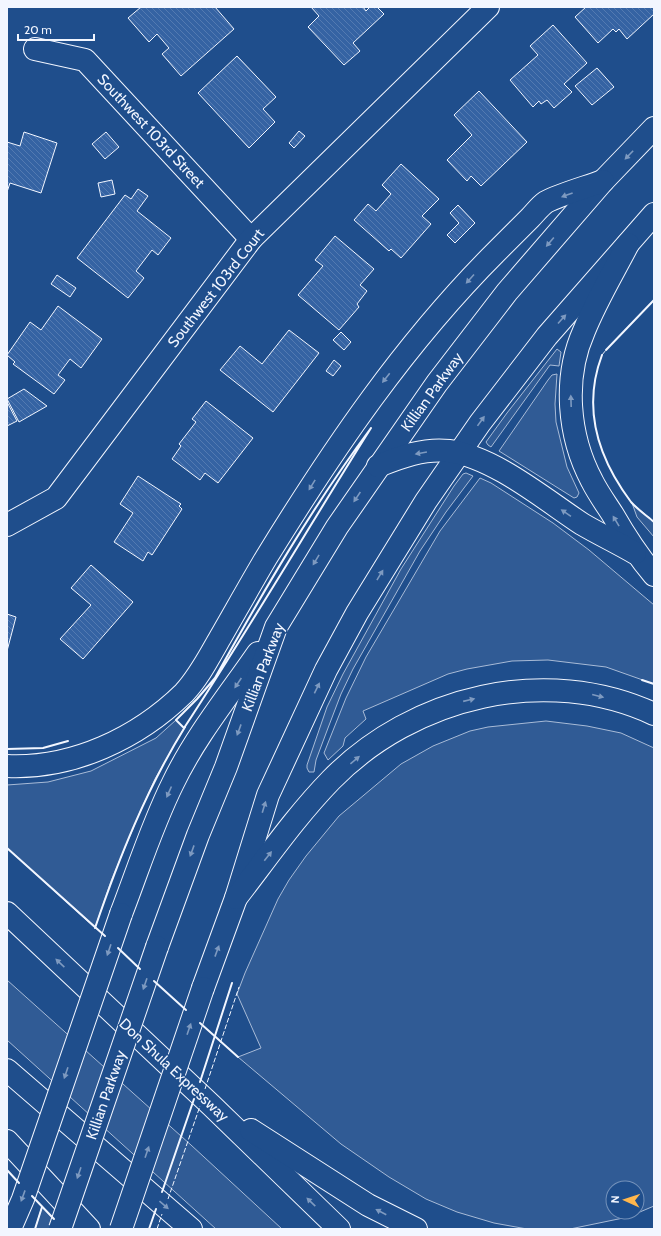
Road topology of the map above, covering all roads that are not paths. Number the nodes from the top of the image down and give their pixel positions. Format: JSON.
{"nodes":[{"id":1,"x":474,"y":11,"type":"edge"},
{"id":2,"x":35,"y":49,"type":"dead end"},
{"id":3,"x":654,"y":128,"type":"edge"},
{"id":4,"x":603,"y":181,"type":"junction"},
{"id":5,"x":654,"y":214,"type":"edge"},
{"id":6,"x":251,"y":240,"type":"junction"},
{"id":7,"x":628,"y":244,"type":"junction"},
{"id":8,"x":459,"y":453,"type":"junction"},
{"id":9,"x":378,"y":466,"type":"junction"},
{"id":10,"x":7,"y":525,"type":"edge"},
{"id":11,"x":636,"y":554,"type":"junction"},
{"id":12,"x":654,"y":575,"type":"edge"},
{"id":13,"x":276,"y":627,"type":"junction"},
{"id":14,"x":654,"y":714,"type":"edge"},
{"id":15,"x":7,"y":766,"type":"edge"},
{"id":16,"x":236,"y":898,"type":"junction"},
{"id":17,"x":7,"y":913,"type":"edge"},
{"id":18,"x":7,"y":1070,"type":"edge"},
{"id":19,"x":211,"y":1105,"type":"junction"},
{"id":20,"x":7,"y":1141,"type":"edge"},
{"id":21,"x":10,"y":1229,"type":"edge"},
{"id":22,"x":60,"y":1229,"type":"edge"},
{"id":23,"x":89,"y":1229,"type":"edge"},
{"id":24,"x":121,"y":1229,"type":"edge"},
{"id":25,"x":191,"y":1229,"type":"edge"},
{"id":26,"x":339,"y":1229,"type":"edge"},
{"id":27,"x":416,"y":1229,"type":"edge"}],
"edges":[{"from":1,"to":6,"type":"main road","name":"Southwest 103rd Court"},
{"from":2,"to":6,"type":"main road","name":"Southwest 103rd Street"},
{"from":3,"to":4,"type":"main road","name":"Killian Parkway","one_way":true},
{"from":4,"to":9,"type":"main road","name":"Killian Parkway","one_way":true},
{"from":4,"to":15,"type":"main road","one_way":true},
{"from":5,"to":7,"type":"main road"},
{"from":6,"to":10,"type":"main road","name":"Southwest 103rd Court"},
{"from":8,"to":7,"type":"main road","one_way":true},
{"from":11,"to":7,"type":"main road","one_way":true},
{"from":8,"to":9,"type":"main road","one_way":true},
{"from":11,"to":8,"type":"main road","one_way":true},
{"from":16,"to":8,"type":"main road","one_way":true},
{"from":9,"to":13,"type":"main road","name":"Killian Parkway","one_way":true},
{"from":11,"to":12,"type":"main road"},
{"from":13,"to":21,"type":"main road","one_way":true,"bridge":true},
{"from":13,"to":22,"type":"main road","name":"Killian Parkway","one_way":true,"bridge":true},
{"from":16,"to":14,"type":"main road","one_way":true},
{"from":24,"to":16,"type":"main road","one_way":true,"bridge":true},
{"from":19,"to":17,"type":"main road","name":"Don Shula Expressway","one_way":true},
{"from":18,"to":25,"type":"main road","one_way":true},
{"from":26,"to":19,"type":"main road","name":"Don Shula Expressway","one_way":true},
{"from":27,"to":19,"type":"main road","one_way":true},
{"from":20,"to":23,"type":"main road"}]}
